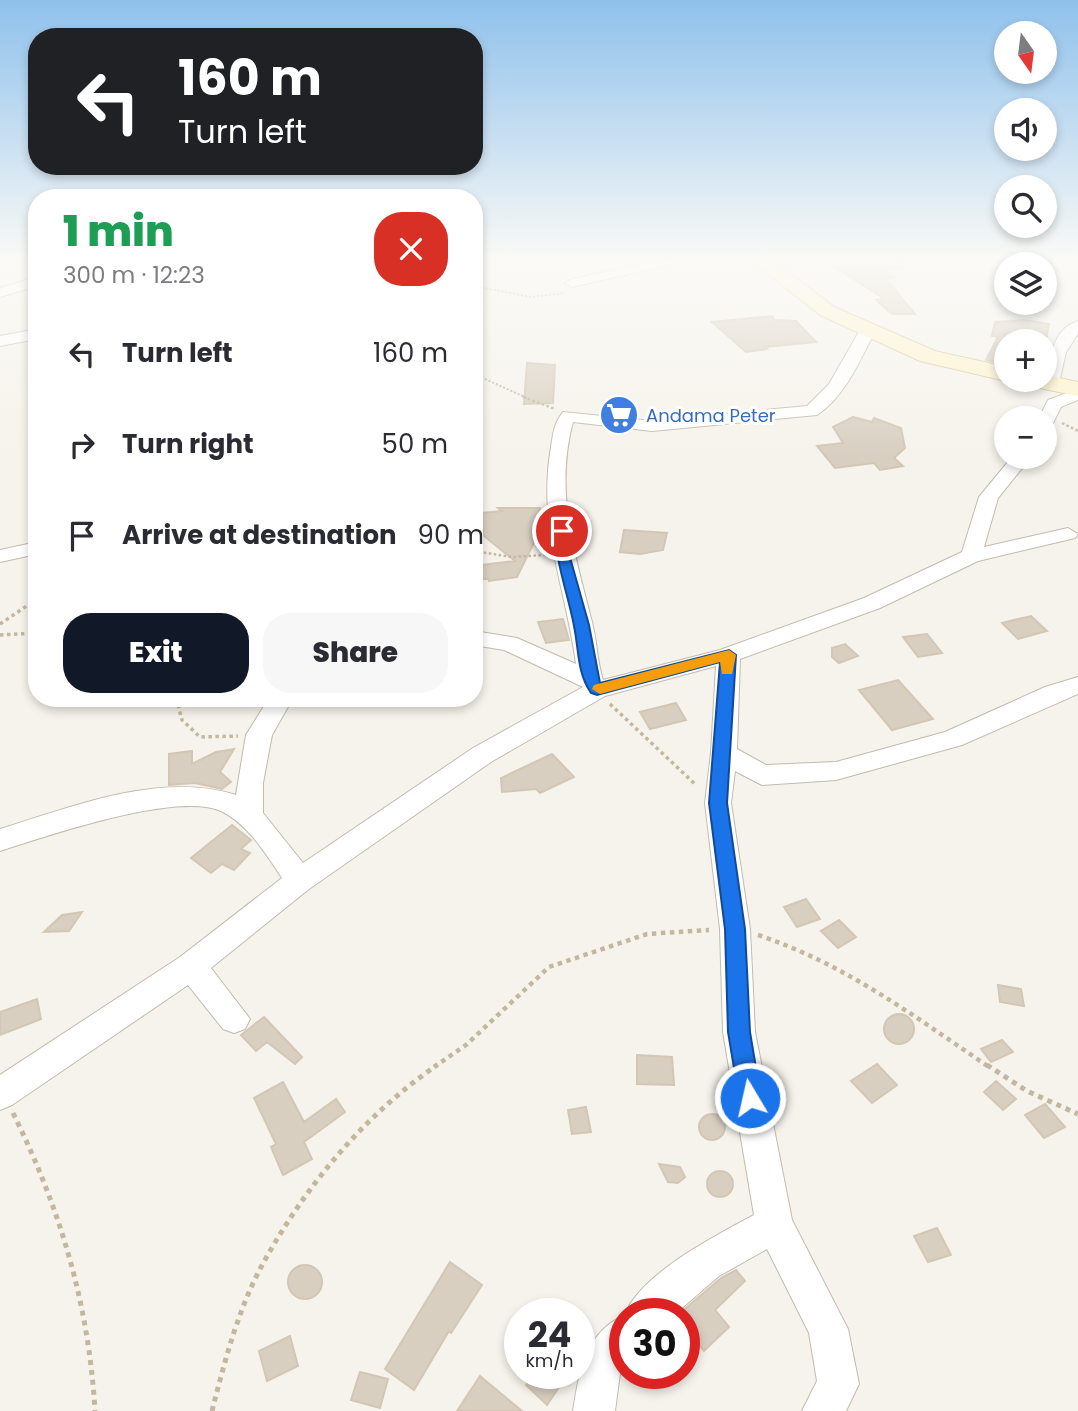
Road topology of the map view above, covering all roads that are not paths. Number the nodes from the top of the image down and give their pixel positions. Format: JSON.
{"nodes":[{"id":1,"x":854,"y":324,"type":"edge"},
{"id":2,"x":1078,"y":326,"type":"edge"},
{"id":3,"x":868,"y":330,"type":"junction"},
{"id":4,"x":28,"y":336,"type":"edge"},
{"id":5,"x":0,"y":341,"type":"edge"},
{"id":6,"x":1057,"y":348,"type":"edge"},
{"id":7,"x":994,"y":371,"type":"edge"},
{"id":8,"x":1057,"y":385,"type":"edge"},
{"id":9,"x":1078,"y":391,"type":"edge"},
{"id":10,"x":1053,"y":406,"type":"edge"},
{"id":11,"x":1011,"y":469,"type":"edge"},
{"id":12,"x":1068,"y":534,"type":"dead end"},
{"id":13,"x":28,"y":550,"type":"edge"},
{"id":14,"x":0,"y":556,"type":"edge"},
{"id":15,"x":971,"y":556,"type":"junction"},
{"id":16,"x":483,"y":639,"type":"edge"},
{"id":17,"x":729,"y":655,"type":"junction"},
{"id":18,"x":593,"y":685,"type":"junction"},
{"id":19,"x":1078,"y":685,"type":"edge"},
{"id":20,"x":275,"y":707,"type":"edge"},
{"id":21,"x":724,"y":753,"type":"junction"},
{"id":22,"x":248,"y":817,"type":"junction"},
{"id":23,"x":0,"y":840,"type":"edge"},
{"id":24,"x":299,"y":881,"type":"junction"},
{"id":25,"x":191,"y":966,"type":"junction"},
{"id":26,"x":234,"y":1019,"type":"dead end"},
{"id":27,"x":1,"y":1093,"type":"edge"},
{"id":28,"x":774,"y":1224,"type":"junction"},
{"id":29,"x":663,"y":1298,"type":"edge"},
{"id":30,"x":609,"y":1355,"type":"edge"},
{"id":31,"x":594,"y":1411,"type":"edge"},
{"id":32,"x":823,"y":1411,"type":"edge"}],
"edges":[{"from":1,"to":3,"type":"street"},
{"from":2,"to":6,"type":"street"},
{"from":3,"to":7,"type":"street"},
{"from":3,"to":18,"type":"street"},
{"from":4,"to":5,"type":"street"},
{"from":8,"to":9,"type":"street"},
{"from":9,"to":10,"type":"street"},
{"from":11,"to":15,"type":"street"},
{"from":12,"to":15,"type":"street"},
{"from":13,"to":14,"type":"street"},
{"from":15,"to":17,"type":"street"},
{"from":16,"to":18,"type":"street"},
{"from":17,"to":18,"type":"street"},
{"from":17,"to":21,"type":"street"},
{"from":18,"to":24,"type":"street"},
{"from":19,"to":21,"type":"street"},
{"from":20,"to":22,"type":"street"},
{"from":21,"to":28,"type":"street"},
{"from":22,"to":23,"type":"street"},
{"from":22,"to":24,"type":"street"},
{"from":24,"to":25,"type":"street"},
{"from":25,"to":26,"type":"street"},
{"from":25,"to":27,"type":"street"},
{"from":28,"to":29,"type":"street"},
{"from":28,"to":32,"type":"street"},
{"from":30,"to":31,"type":"street"}]}
